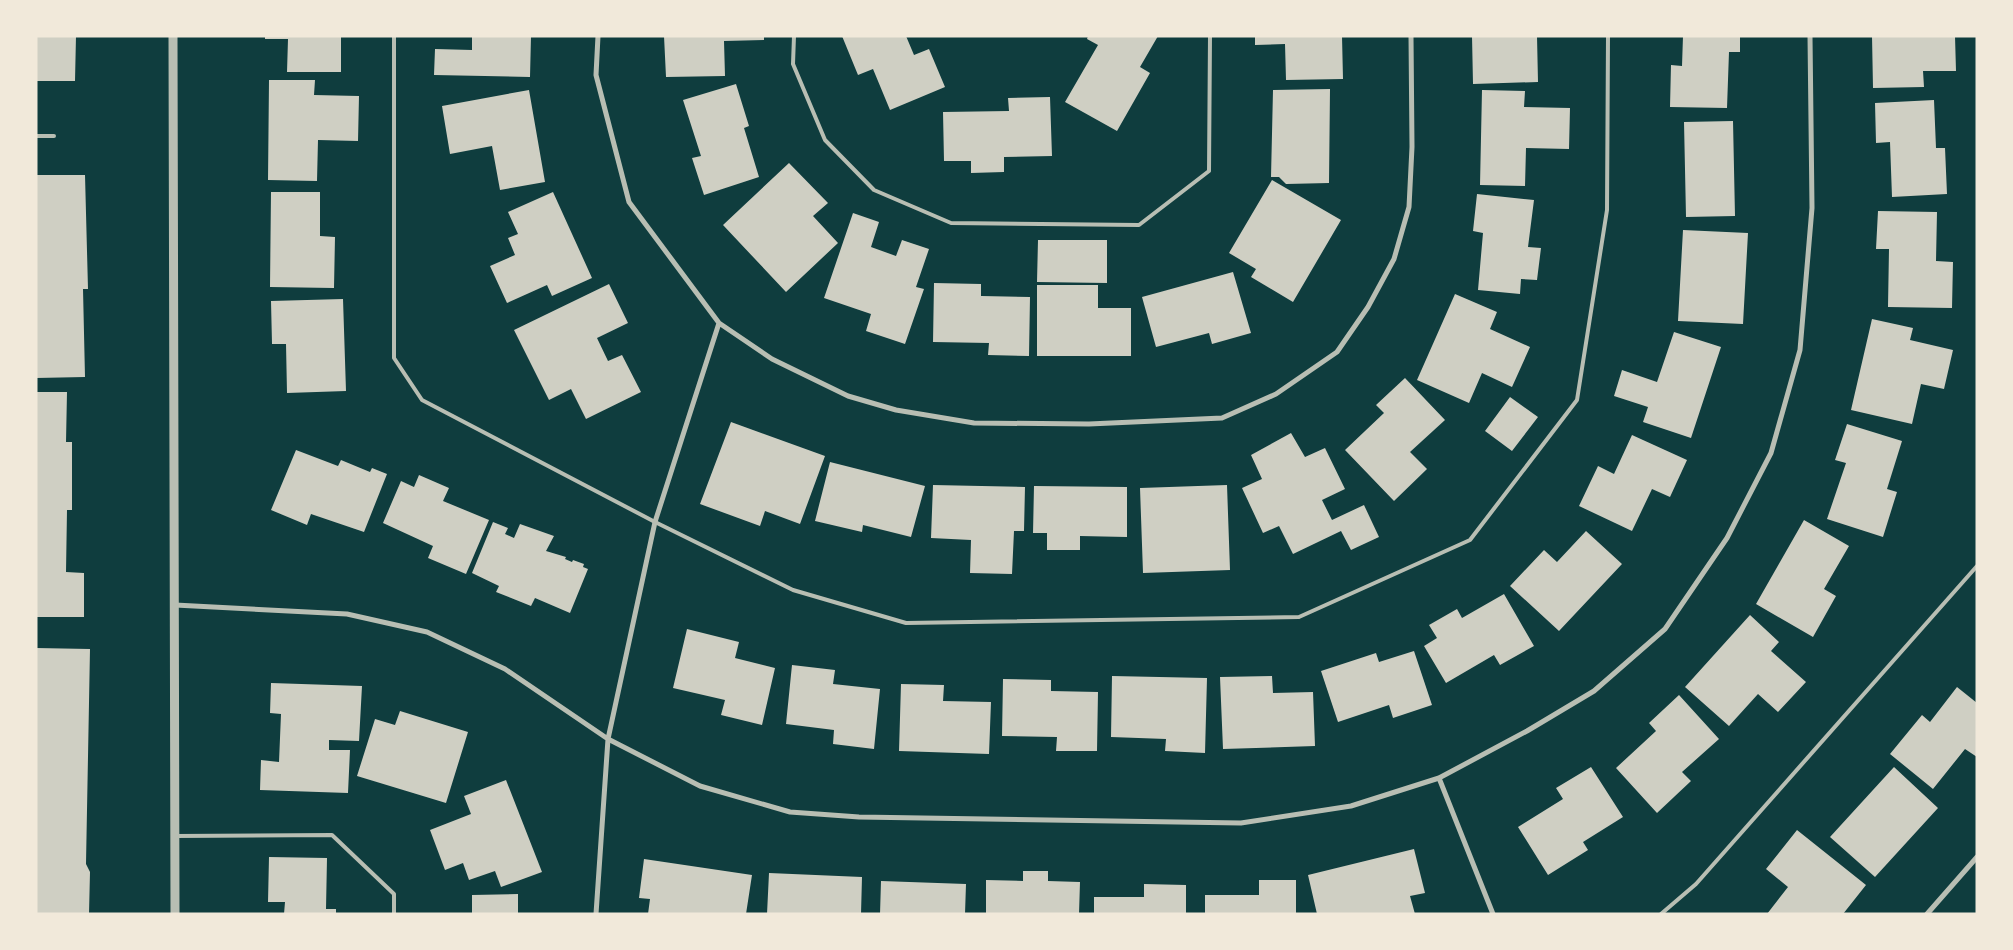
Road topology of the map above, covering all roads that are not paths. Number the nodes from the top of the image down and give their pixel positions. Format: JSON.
{"nodes":[{"id":1,"x":173,"y":36,"type":"edge"},
{"id":2,"x":394,"y":36,"type":"edge"},
{"id":3,"x":598,"y":36,"type":"edge"},
{"id":4,"x":794,"y":36,"type":"edge"},
{"id":5,"x":1210,"y":36,"type":"edge"},
{"id":6,"x":1411,"y":36,"type":"edge"},
{"id":7,"x":1608,"y":36,"type":"edge"},
{"id":8,"x":1810,"y":36,"type":"edge"},
{"id":9,"x":36,"y":136,"type":"edge"},
{"id":10,"x":54,"y":136,"type":"dead end"},
{"id":11,"x":719,"y":322,"type":"junction"},
{"id":12,"x":655,"y":522,"type":"junction"},
{"id":13,"x":1977,"y":566,"type":"edge"},
{"id":14,"x":175,"y":605,"type":"junction"},
{"id":15,"x":608,"y":738,"type":"junction"},
{"id":16,"x":1439,"y":778,"type":"junction"},
{"id":17,"x":175,"y":836,"type":"junction"},
{"id":18,"x":1977,"y":857,"type":"edge"},
{"id":19,"x":175,"y":914,"type":"edge"},
{"id":20,"x":394,"y":914,"type":"edge"},
{"id":21,"x":596,"y":914,"type":"edge"},
{"id":22,"x":1493,"y":914,"type":"edge"},
{"id":23,"x":1661,"y":914,"type":"edge"},
{"id":24,"x":1927,"y":914,"type":"edge"}],
"edges":[{"from":1,"to":14,"type":"street"},
{"from":2,"to":12,"type":"lane"},
{"from":3,"to":11,"type":"street"},
{"from":4,"to":5,"type":"lane"},
{"from":6,"to":11,"type":"street"},
{"from":7,"to":12,"type":"lane"},
{"from":8,"to":16,"type":"street"},
{"from":9,"to":10,"type":"lane"},
{"from":11,"to":12,"type":"street"},
{"from":12,"to":15,"type":"street"},
{"from":13,"to":23,"type":"lane"},
{"from":14,"to":15,"type":"street"},
{"from":14,"to":17,"type":"street"},
{"from":15,"to":16,"type":"street"},
{"from":15,"to":21,"type":"street"},
{"from":16,"to":22,"type":"street"},
{"from":17,"to":19,"type":"street"},
{"from":17,"to":20,"type":"lane"},
{"from":18,"to":24,"type":"street"}]}
